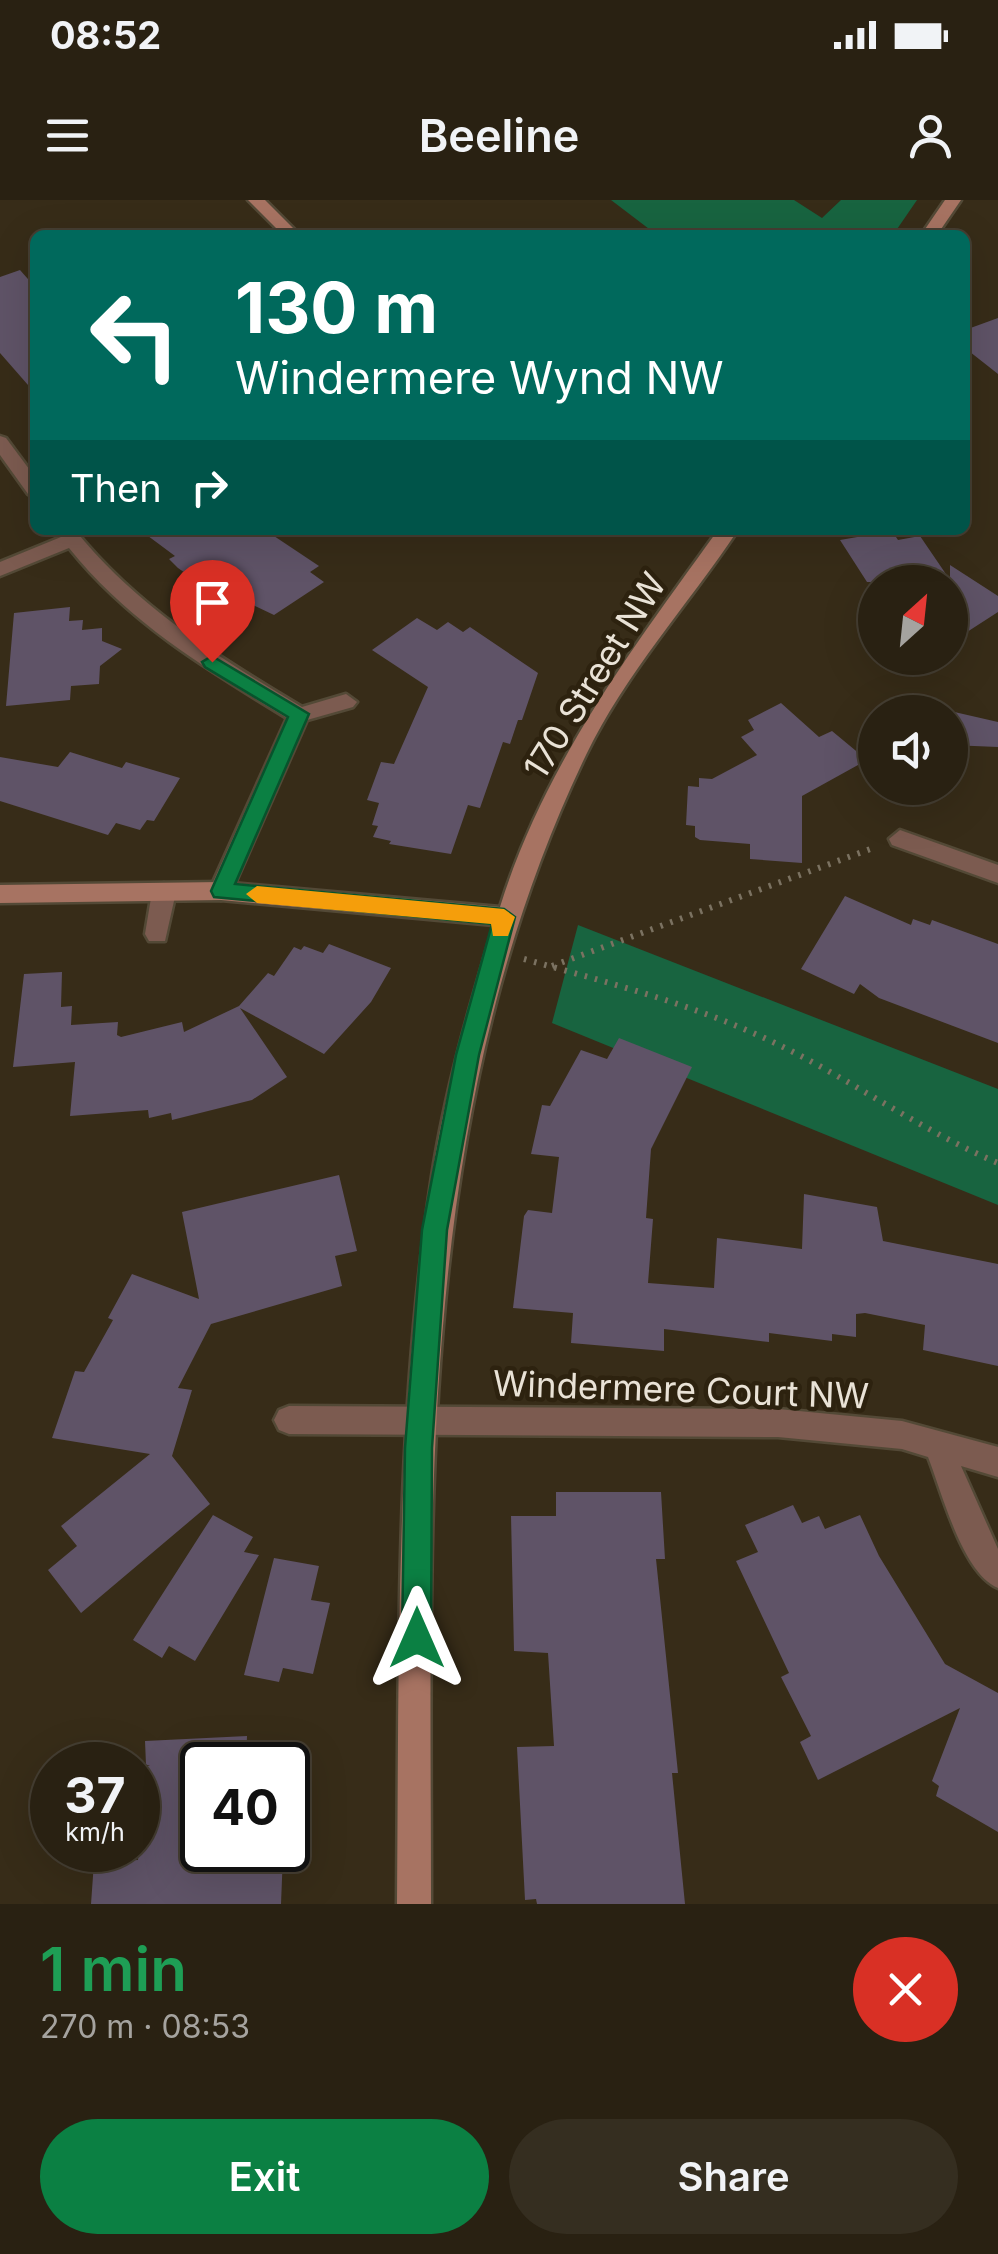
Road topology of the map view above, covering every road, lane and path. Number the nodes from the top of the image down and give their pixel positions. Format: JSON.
{"nodes":[{"id":1,"x":256,"y":200,"type":"edge"},
{"id":2,"x":954,"y":200,"type":"edge"},
{"id":3,"x":287,"y":230,"type":"edge"},
{"id":4,"x":933,"y":230,"type":"edge"},
{"id":5,"x":0,"y":442,"type":"edge"},
{"id":6,"x":30,"y":483,"type":"edge"},
{"id":7,"x":68,"y":535,"type":"edge"},
{"id":8,"x":725,"y":535,"type":"edge"},
{"id":9,"x":0,"y":569,"type":"edge"},
{"id":10,"x":346,"y":702,"type":"dead end"},
{"id":11,"x":299,"y":714,"type":"junction"},
{"id":12,"x":900,"y":839,"type":"joint"},
{"id":13,"x":998,"y":874,"type":"edge"},
{"id":14,"x":221,"y":891,"type":"junction"},
{"id":15,"x":164,"y":892,"type":"junction"},
{"id":16,"x":0,"y":894,"type":"edge"},
{"id":17,"x":504,"y":917,"type":"junction"},
{"id":18,"x":156,"y":934,"type":"dead end"},
{"id":19,"x":494,"y":952,"type":"junction"},
{"id":20,"x":551,"y":967,"type":"junction"},
{"id":21,"x":998,"y":1162,"type":"edge"},
{"id":22,"x":289,"y":1420,"type":"dead end"},
{"id":23,"x":421,"y":1421,"type":"junction"},
{"id":24,"x":938,"y":1446,"type":"junction"},
{"id":25,"x":998,"y":1462,"type":"edge"},
{"id":26,"x":998,"y":1573,"type":"edge"},
{"id":27,"x":414,"y":1904,"type":"edge"}],
"edges":[{"from":1,"to":3,"type":"street"},
{"from":2,"to":4,"type":"street"},
{"from":5,"to":6,"type":"street"},
{"from":7,"to":9,"type":"street"},
{"from":7,"to":11,"type":"street"},
{"from":8,"to":17,"type":"street","name":"170 Street NW"},
{"from":10,"to":11,"type":"street"},
{"from":11,"to":14,"type":"street"},
{"from":12,"to":13,"type":"street"},
{"from":12,"to":20,"type":"path"},
{"from":14,"to":15,"type":"street"},
{"from":14,"to":17,"type":"street"},
{"from":15,"to":16,"type":"street"},
{"from":15,"to":18,"type":"street"},
{"from":17,"to":19,"type":"street","name":"170 Street NW"},
{"from":19,"to":20,"type":"path"},
{"from":19,"to":23,"type":"street","name":"170 Street NW"},
{"from":20,"to":21,"type":"path"},
{"from":22,"to":23,"type":"street","name":"Windermere Court NW"},
{"from":23,"to":24,"type":"street","name":"Windermere Court NW"},
{"from":23,"to":27,"type":"street","name":"170 Street NW"},
{"from":24,"to":25,"type":"street","name":"Windermere Court NW"},
{"from":24,"to":26,"type":"street"}]}
